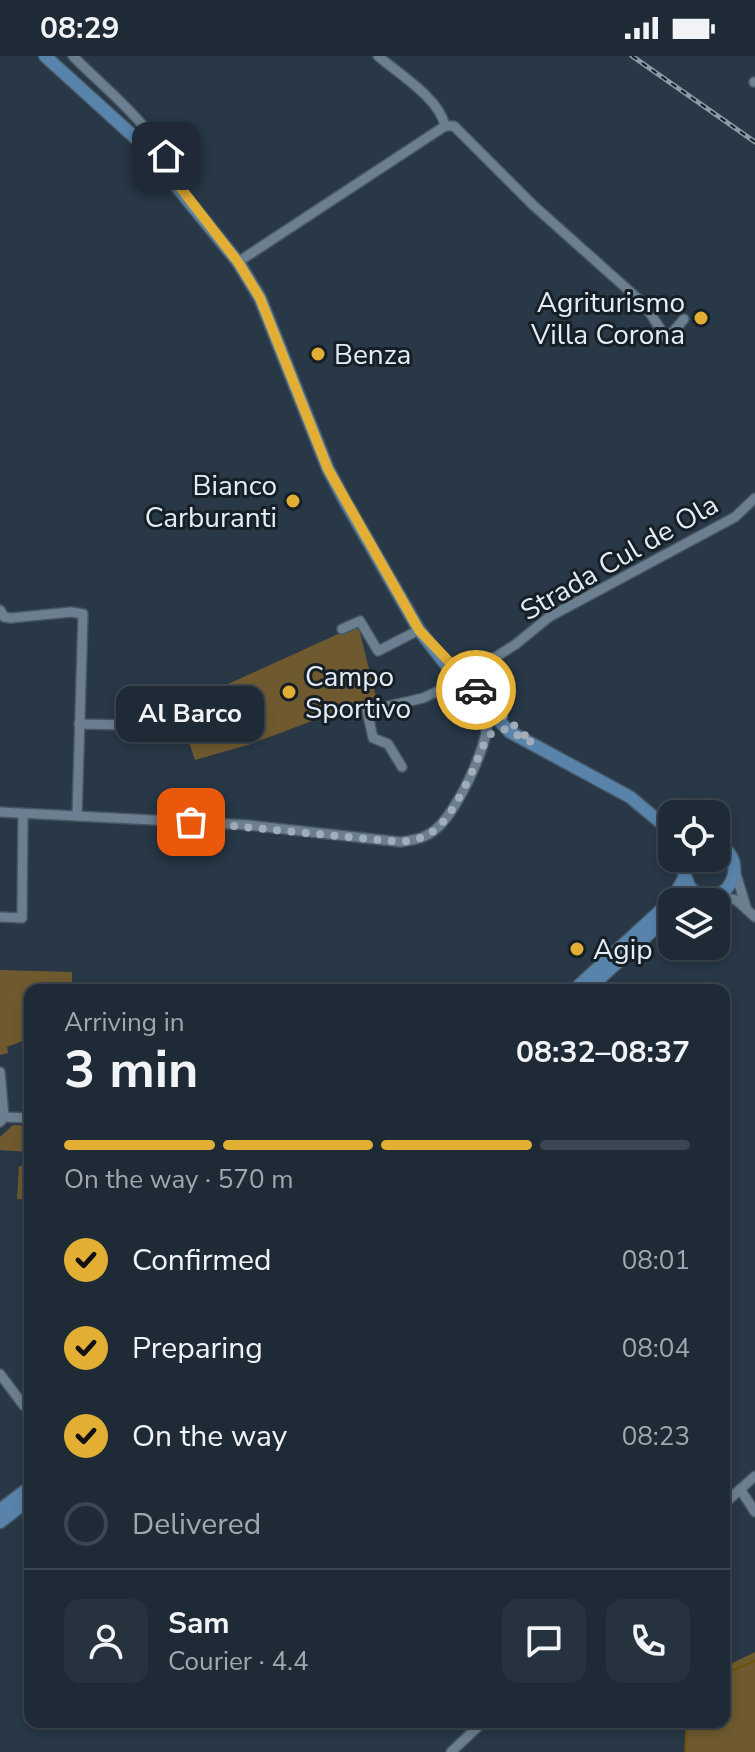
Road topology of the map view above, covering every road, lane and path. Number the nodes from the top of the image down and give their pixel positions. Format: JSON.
{"nodes":[{"id":1,"x":45,"y":56,"type":"edge"},
{"id":2,"x":73,"y":56,"type":"edge"},
{"id":3,"x":378,"y":56,"type":"edge"},
{"id":4,"x":445,"y":126,"type":"junction"},
{"id":5,"x":173,"y":178,"type":"junction"},
{"id":6,"x":238,"y":262,"type":"junction"},
{"id":7,"x":684,"y":319,"type":"dead end"},
{"id":8,"x":755,"y":498,"type":"edge"},
{"id":9,"x":0,"y":610,"type":"edge"},
{"id":10,"x":342,"y":629,"type":"dead end"},
{"id":11,"x":419,"y":630,"type":"junction"},
{"id":12,"x":461,"y":679,"type":"junction"},
{"id":13,"x":499,"y":723,"type":"junction"},
{"id":14,"x":79,"y":724,"type":"junction"},
{"id":15,"x":128,"y":725,"type":"dead end"},
{"id":16,"x":488,"y":735,"type":"junction"},
{"id":17,"x":402,"y":767,"type":"dead end"},
{"id":18,"x":0,"y":812,"type":"edge"},
{"id":19,"x":23,"y":814,"type":"junction"},
{"id":20,"x":77,"y":816,"type":"junction"},
{"id":21,"x":658,"y":820,"type":"edge"},
{"id":22,"x":730,"y":853,"type":"edge"},
{"id":23,"x":681,"y":872,"type":"edge"},
{"id":24,"x":736,"y":874,"type":"junction"},
{"id":25,"x":728,"y":888,"type":"edge"},
{"id":26,"x":730,"y":899,"type":"edge"},
{"id":27,"x":746,"y":907,"type":"junction"},
{"id":28,"x":0,"y":917,"type":"edge"},
{"id":29,"x":755,"y":917,"type":"edge"},
{"id":30,"x":658,"y":926,"type":"edge"},
{"id":31,"x":581,"y":984,"type":"edge"},
{"id":32,"x":594,"y":984,"type":"edge"},
{"id":33,"x":0,"y":1072,"type":"edge"},
{"id":34,"x":24,"y":1118,"type":"edge"},
{"id":35,"x":2,"y":1120,"type":"edge"},
{"id":36,"x":0,"y":1374,"type":"edge"},
{"id":37,"x":24,"y":1406,"type":"edge"},
{"id":38,"x":755,"y":1476,"type":"edge"},
{"id":39,"x":740,"y":1489,"type":"junction"},
{"id":40,"x":24,"y":1492,"type":"edge"},
{"id":41,"x":730,"y":1498,"type":"edge"},
{"id":42,"x":24,"y":1504,"type":"edge"},
{"id":43,"x":0,"y":1510,"type":"edge"},
{"id":44,"x":755,"y":1512,"type":"edge"},
{"id":45,"x":0,"y":1522,"type":"edge"},
{"id":46,"x":477,"y":1728,"type":"edge"},
{"id":47,"x":451,"y":1752,"type":"edge"}],
"edges":[{"from":1,"to":5,"type":"main road"},
{"from":2,"to":5,"type":"street"},
{"from":3,"to":4,"type":"street"},
{"from":4,"to":6,"type":"street"},
{"from":4,"to":7,"type":"street"},
{"from":5,"to":6,"type":"main road"},
{"from":6,"to":11,"type":"main road"},
{"from":8,"to":12,"type":"street","name":"Strada Cul de Ola"},
{"from":9,"to":14,"type":"street"},
{"from":10,"to":11,"type":"street"},
{"from":11,"to":12,"type":"main road"},
{"from":12,"to":13,"type":"main road"},
{"from":12,"to":13,"type":"main road"},
{"from":12,"to":17,"type":"street","name":"Strada Cul de Ola"},
{"from":13,"to":16,"type":"street"},
{"from":13,"to":16,"type":"street"},
{"from":13,"to":21,"type":"main road"},
{"from":14,"to":15,"type":"street"},
{"from":14,"to":20,"type":"street"},
{"from":16,"to":20,"type":"street"},
{"from":18,"to":19,"type":"street"},
{"from":19,"to":20,"type":"street"},
{"from":19,"to":28,"type":"street"},
{"from":22,"to":24,"type":"main road"},
{"from":23,"to":31,"type":"main road"},
{"from":24,"to":25,"type":"main road"},
{"from":24,"to":27,"type":"street"},
{"from":26,"to":27,"type":"street"},
{"from":27,"to":29,"type":"street"},
{"from":30,"to":32,"type":"main road"},
{"from":33,"to":35,"type":"street"},
{"from":34,"to":35,"type":"street"},
{"from":36,"to":37,"type":"street"},
{"from":38,"to":39,"type":"street"},
{"from":39,"to":41,"type":"street"},
{"from":39,"to":44,"type":"street"},
{"from":40,"to":43,"type":"main road"},
{"from":42,"to":45,"type":"main road"},
{"from":46,"to":47,"type":"street"}]}
